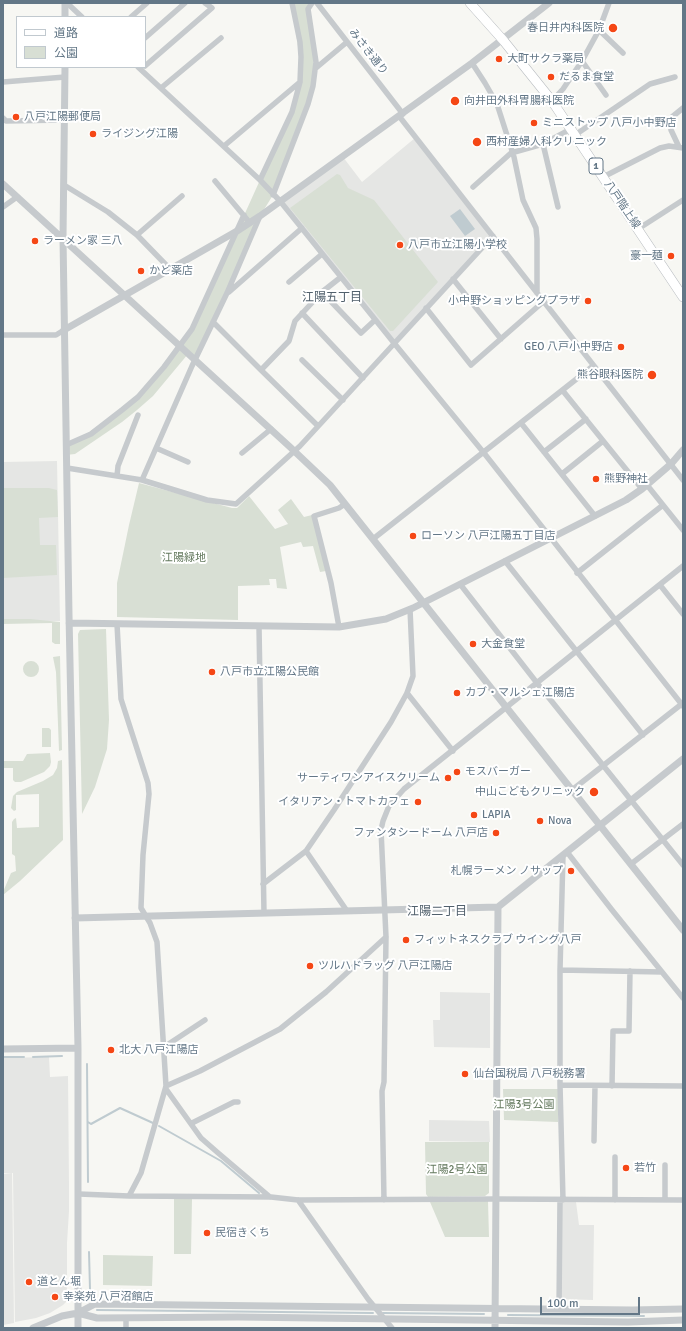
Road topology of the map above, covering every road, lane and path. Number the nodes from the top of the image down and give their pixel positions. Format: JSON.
{"nodes":[{"id":1,"x":66,"y":3,"type":"edge"},
{"id":2,"x":147,"y":3,"type":"edge"},
{"id":3,"x":185,"y":3,"type":"edge"},
{"id":4,"x":205,"y":3,"type":"edge"},
{"id":5,"x":292,"y":3,"type":"edge"},
{"id":6,"x":312,"y":3,"type":"edge"},
{"id":7,"x":317,"y":3,"type":"edge"},
{"id":8,"x":470,"y":3,"type":"edge"},
{"id":9,"x":549,"y":3,"type":"edge"},
{"id":10,"x":609,"y":3,"type":"edge"},
{"id":11,"x":65,"y":16,"type":"edge"},
{"id":12,"x":81,"y":16,"type":"edge"},
{"id":13,"x":132,"y":16,"type":"edge"},
{"id":14,"x":599,"y":30,"type":"junction"},
{"id":15,"x":146,"y":37,"type":"edge"},
{"id":16,"x":221,"y":38,"type":"dead end"},
{"id":17,"x":503,"y":40,"type":"junction"},
{"id":18,"x":347,"y":42,"type":"junction"},
{"id":19,"x":624,"y":53,"type":"dead end"},
{"id":20,"x":582,"y":61,"type":"junction"},
{"id":21,"x":472,"y":63,"type":"junction"},
{"id":22,"x":146,"y":64,"type":"edge"},
{"id":23,"x":65,"y":68,"type":"edge"},
{"id":24,"x":143,"y":68,"type":"edge"},
{"id":25,"x":316,"y":68,"type":"junction"},
{"id":26,"x":65,"y":77,"type":"junction"},
{"id":27,"x":675,"y":77,"type":"dead end"},
{"id":28,"x":3,"y":82,"type":"edge"},
{"id":29,"x":300,"y":82,"type":"junction"},
{"id":30,"x":161,"y":88,"type":"junction"},
{"id":31,"x":606,"y":95,"type":"dead end"},
{"id":32,"x":552,"y":101,"type":"junction"},
{"id":33,"x":683,"y":108,"type":"edge"},
{"id":34,"x":401,"y":115,"type":"junction"},
{"id":35,"x":3,"y":118,"type":"edge"},
{"id":36,"x":64,"y":120,"type":"junction"},
{"id":37,"x":573,"y":132,"type":"junction"},
{"id":38,"x":543,"y":144,"type":"junction"},
{"id":39,"x":224,"y":146,"type":"junction"},
{"id":40,"x":681,"y":148,"type":"edge"},
{"id":41,"x":513,"y":152,"type":"junction"},
{"id":42,"x":603,"y":177,"type":"junction"},
{"id":43,"x":260,"y":180,"type":"junction"},
{"id":44,"x":216,"y":181,"type":"dead end"},
{"id":45,"x":3,"y":184,"type":"edge"},
{"id":46,"x":64,"y":185,"type":"junction"},
{"id":47,"x":473,"y":187,"type":"dead end"},
{"id":48,"x":273,"y":194,"type":"junction"},
{"id":49,"x":182,"y":196,"type":"dead end"},
{"id":50,"x":17,"y":197,"type":"junction"},
{"id":51,"x":683,"y":200,"type":"edge"},
{"id":52,"x":280,"y":201,"type":"junction"},
{"id":53,"x":3,"y":207,"type":"edge"},
{"id":54,"x":558,"y":207,"type":"dead end"},
{"id":55,"x":244,"y":215,"type":"junction"},
{"id":56,"x":260,"y":216,"type":"junction"},
{"id":57,"x":250,"y":223,"type":"junction"},
{"id":58,"x":302,"y":228,"type":"junction"},
{"id":59,"x":638,"y":229,"type":"junction"},
{"id":60,"x":237,"y":231,"type":"junction"},
{"id":61,"x":137,"y":235,"type":"junction"},
{"id":62,"x":493,"y":236,"type":"junction"},
{"id":63,"x":63,"y":238,"type":"junction"},
{"id":64,"x":322,"y":254,"type":"junction"},
{"id":65,"x":171,"y":270,"type":"junction"},
{"id":66,"x":341,"y":277,"type":"junction"},
{"id":67,"x":453,"y":278,"type":"junction"},
{"id":68,"x":289,"y":282,"type":"dead end"},
{"id":69,"x":322,"y":292,"type":"junction"},
{"id":70,"x":227,"y":293,"type":"junction"},
{"id":71,"x":537,"y":293,"type":"junction"},
{"id":72,"x":125,"y":296,"type":"junction"},
{"id":73,"x":683,"y":296,"type":"edge"},
{"id":74,"x":544,"y":301,"type":"junction"},
{"id":75,"x":426,"y":308,"type":"junction"},
{"id":76,"x":302,"y":313,"type":"junction"},
{"id":77,"x":375,"y":320,"type":"junction"},
{"id":78,"x":214,"y":322,"type":"junction"},
{"id":79,"x":64,"y":330,"type":"junction"},
{"id":80,"x":3,"y":335,"type":"edge"},
{"id":81,"x":501,"y":339,"type":"junction"},
{"id":82,"x":394,"y":343,"type":"junction"},
{"id":83,"x":180,"y":346,"type":"junction"},
{"id":84,"x":195,"y":360,"type":"junction"},
{"id":85,"x":302,"y":360,"type":"dead end"},
{"id":86,"x":593,"y":366,"type":"junction"},
{"id":87,"x":262,"y":370,"type":"junction"},
{"id":88,"x":363,"y":378,"type":"junction"},
{"id":89,"x":563,"y":391,"type":"junction"},
{"id":90,"x":342,"y":400,"type":"junction"},
{"id":91,"x":138,"y":414,"type":"dead end"},
{"id":92,"x":586,"y":419,"type":"junction"},
{"id":93,"x":521,"y":423,"type":"junction"},
{"id":94,"x":318,"y":426,"type":"junction"},
{"id":95,"x":272,"y":429,"type":"junction"},
{"id":96,"x":603,"y":441,"type":"junction"},
{"id":97,"x":66,"y":445,"type":"junction"},
{"id":98,"x":156,"y":448,"type":"junction"},
{"id":99,"x":683,"y":450,"type":"edge"},
{"id":100,"x":295,"y":451,"type":"junction"},
{"id":101,"x":544,"y":452,"type":"junction"},
{"id":102,"x":242,"y":453,"type":"dead end"},
{"id":103,"x":484,"y":453,"type":"junction"},
{"id":104,"x":188,"y":462,"type":"dead end"},
{"id":105,"x":671,"y":464,"type":"junction"},
{"id":106,"x":67,"y":468,"type":"junction"},
{"id":107,"x":562,"y":474,"type":"junction"},
{"id":108,"x":117,"y":476,"type":"junction"},
{"id":109,"x":142,"y":480,"type":"junction"},
{"id":110,"x":683,"y":480,"type":"edge"},
{"id":111,"x":644,"y":487,"type":"junction"},
{"id":112,"x":345,"y":504,"type":"junction"},
{"id":113,"x":663,"y":505,"type":"junction"},
{"id":114,"x":595,"y":516,"type":"junction"},
{"id":115,"x":683,"y":530,"type":"edge"},
{"id":116,"x":373,"y":539,"type":"junction"},
{"id":117,"x":550,"y":539,"type":"junction"},
{"id":118,"x":505,"y":561,"type":"junction"},
{"id":119,"x":683,"y":566,"type":"edge"},
{"id":120,"x":577,"y":573,"type":"junction"},
{"id":121,"x":460,"y":584,"type":"junction"},
{"id":122,"x":660,"y":585,"type":"junction"},
{"id":123,"x":423,"y":603,"type":"junction"},
{"id":124,"x":410,"y":609,"type":"junction"},
{"id":125,"x":683,"y":614,"type":"edge"},
{"id":126,"x":615,"y":621,"type":"junction"},
{"id":127,"x":69,"y":623,"type":"junction"},
{"id":128,"x":117,"y":624,"type":"junction"},
{"id":129,"x":259,"y":626,"type":"junction"},
{"id":130,"x":339,"y":627,"type":"junction"},
{"id":131,"x":577,"y":651,"type":"junction"},
{"id":132,"x":537,"y":683,"type":"junction"},
{"id":133,"x":407,"y":693,"type":"junction"},
{"id":134,"x":682,"y":704,"type":"edge"},
{"id":135,"x":506,"y":707,"type":"junction"},
{"id":136,"x":643,"y":735,"type":"junction"},
{"id":137,"x":453,"y":751,"type":"junction"},
{"id":138,"x":683,"y":760,"type":"edge"},
{"id":139,"x":604,"y":766,"type":"junction"},
{"id":140,"x":572,"y":790,"type":"junction"},
{"id":141,"x":632,"y":800,"type":"junction"},
{"id":142,"x":683,"y":824,"type":"edge"},
{"id":143,"x":600,"y":826,"type":"junction"},
{"id":144,"x":663,"y":840,"type":"junction"},
{"id":145,"x":306,"y":851,"type":"junction"},
{"id":146,"x":565,"y":854,"type":"junction"},
{"id":147,"x":631,"y":864,"type":"junction"},
{"id":148,"x":683,"y":865,"type":"edge"},
{"id":149,"x":263,"y":884,"type":"junction"},
{"id":150,"x":498,"y":906,"type":"junction"},
{"id":151,"x":347,"y":910,"type":"junction"},
{"id":152,"x":385,"y":910,"type":"junction"},
{"id":153,"x":264,"y":913,"type":"junction"},
{"id":154,"x":146,"y":916,"type":"junction"},
{"id":155,"x":75,"y":918,"type":"junction"},
{"id":156,"x":683,"y":930,"type":"edge"},
{"id":157,"x":386,"y":937,"type":"junction"},
{"id":158,"x":560,"y":970,"type":"junction"},
{"id":159,"x":630,"y":971,"type":"junction"},
{"id":160,"x":662,"y":972,"type":"junction"},
{"id":161,"x":683,"y":998,"type":"edge"},
{"id":162,"x":204,"y":1020,"type":"dead end"},
{"id":163,"x":164,"y":1047,"type":"junction"},
{"id":164,"x":78,"y":1048,"type":"junction"},
{"id":165,"x":3,"y":1049,"type":"edge"},
{"id":166,"x":560,"y":1085,"type":"junction"},
{"id":167,"x":595,"y":1086,"type":"junction"},
{"id":168,"x":612,"y":1086,"type":"junction"},
{"id":169,"x":683,"y":1086,"type":"edge"},
{"id":170,"x":166,"y":1087,"type":"junction"},
{"id":171,"x":238,"y":1102,"type":"dead end"},
{"id":172,"x":192,"y":1123,"type":"junction"},
{"id":173,"x":594,"y":1141,"type":"dead end"},
{"id":174,"x":615,"y":1157,"type":"dead end"},
{"id":175,"x":665,"y":1165,"type":"dead end"},
{"id":176,"x":79,"y":1194,"type":"junction"},
{"id":177,"x":129,"y":1196,"type":"junction"},
{"id":178,"x":270,"y":1197,"type":"junction"},
{"id":179,"x":497,"y":1199,"type":"junction"},
{"id":180,"x":298,"y":1200,"type":"junction"},
{"id":181,"x":384,"y":1200,"type":"junction"},
{"id":182,"x":561,"y":1200,"type":"junction"},
{"id":183,"x":614,"y":1200,"type":"junction"},
{"id":184,"x":665,"y":1200,"type":"junction"},
{"id":185,"x":683,"y":1200,"type":"edge"},
{"id":186,"x":374,"y":1307,"type":"junction"},
{"id":187,"x":496,"y":1308,"type":"junction"},
{"id":188,"x":559,"y":1309,"type":"junction"},
{"id":189,"x":683,"y":1309,"type":"edge"},
{"id":190,"x":78,"y":1313,"type":"junction"},
{"id":191,"x":126,"y":1318,"type":"junction"},
{"id":192,"x":384,"y":1319,"type":"junction"},
{"id":193,"x":683,"y":1320,"type":"edge"},
{"id":194,"x":496,"y":1324,"type":"edge"},
{"id":195,"x":33,"y":1328,"type":"edge"},
{"id":196,"x":78,"y":1328,"type":"edge"},
{"id":197,"x":126,"y":1328,"type":"edge"},
{"id":198,"x":392,"y":1328,"type":"edge"}],
"edges":[{"from":1,"to":11,"type":"street"},
{"from":1,"to":12,"type":"street"},
{"from":2,"to":13,"type":"street"},
{"from":3,"to":15,"type":"street"},
{"from":4,"to":22,"type":"street"},
{"from":5,"to":29,"type":"street"},
{"from":6,"to":25,"type":"street"},
{"from":7,"to":18,"type":"street","name":"みさき通り"},
{"from":8,"to":17,"type":"main road","name":"八戸階上線","number":"1"},
{"from":9,"to":17,"type":"street"},
{"from":10,"to":14,"type":"street"},
{"from":14,"to":19,"type":"street"},
{"from":14,"to":20,"type":"street"},
{"from":16,"to":30,"type":"street"},
{"from":17,"to":21,"type":"street"},
{"from":17,"to":32,"type":"main road","name":"八戸階上線","number":"1"},
{"from":18,"to":25,"type":"street"},
{"from":18,"to":34,"type":"street","name":"みさき通り"},
{"from":20,"to":31,"type":"street"},
{"from":20,"to":32,"type":"street"},
{"from":21,"to":34,"type":"street"},
{"from":21,"to":41,"type":"street"},
{"from":23,"to":26,"type":"street"},
{"from":24,"to":30,"type":"street"},
{"from":25,"to":48,"type":"street"},
{"from":26,"to":28,"type":"street"},
{"from":26,"to":36,"type":"street"},
{"from":27,"to":37,"type":"street"},
{"from":29,"to":39,"type":"street"},
{"from":29,"to":43,"type":"street"},
{"from":30,"to":39,"type":"street"},
{"from":32,"to":37,"type":"main road","name":"八戸階上線","number":"1"},
{"from":33,"to":40,"type":"street"},
{"from":34,"to":52,"type":"street"},
{"from":34,"to":62,"type":"street","name":"みさき通り"},
{"from":35,"to":36,"type":"street"},
{"from":36,"to":46,"type":"street"},
{"from":37,"to":38,"type":"street"},
{"from":37,"to":42,"type":"main road","name":"八戸階上線","number":"1"},
{"from":38,"to":41,"type":"street"},
{"from":38,"to":54,"type":"street"},
{"from":39,"to":43,"type":"street"},
{"from":40,"to":42,"type":"street"},
{"from":41,"to":47,"type":"street"},
{"from":41,"to":71,"type":"street"},
{"from":42,"to":59,"type":"main road","name":"八戸階上線","number":"1"},
{"from":43,"to":48,"type":"street"},
{"from":44,"to":55,"type":"street"},
{"from":45,"to":50,"type":"street"},
{"from":46,"to":61,"type":"street"},
{"from":46,"to":63,"type":"street"},
{"from":48,"to":52,"type":"street"},
{"from":49,"to":61,"type":"street"},
{"from":50,"to":53,"type":"street"},
{"from":50,"to":63,"type":"street"},
{"from":51,"to":59,"type":"street"},
{"from":52,"to":56,"type":"street"},
{"from":52,"to":58,"type":"street"},
{"from":55,"to":57,"type":"street"},
{"from":55,"to":60,"type":"street"},
{"from":56,"to":57,"type":"street"},
{"from":56,"to":70,"type":"street"},
{"from":57,"to":60,"type":"street"},
{"from":58,"to":64,"type":"street"},
{"from":58,"to":70,"type":"street"},
{"from":59,"to":73,"type":"main road","name":"八戸階上線","number":"1"},
{"from":60,"to":65,"type":"street"},
{"from":60,"to":83,"type":"street"},
{"from":61,"to":65,"type":"street"},
{"from":62,"to":67,"type":"street"},
{"from":62,"to":71,"type":"street","name":"みさき通り"},
{"from":63,"to":72,"type":"street"},
{"from":63,"to":79,"type":"street"},
{"from":64,"to":66,"type":"street"},
{"from":64,"to":68,"type":"street"},
{"from":65,"to":72,"type":"street"},
{"from":66,"to":69,"type":"street"},
{"from":66,"to":77,"type":"street"},
{"from":67,"to":75,"type":"street"},
{"from":67,"to":81,"type":"street"},
{"from":69,"to":76,"type":"street"},
{"from":69,"to":77,"type":"street"},
{"from":70,"to":78,"type":"street"},
{"from":71,"to":74,"type":"street","name":"みさき通り"},
{"from":72,"to":79,"type":"street"},
{"from":72,"to":83,"type":"street"},
{"from":74,"to":81,"type":"street"},
{"from":74,"to":86,"type":"street","name":"みさき通り"},
{"from":75,"to":81,"type":"street"},
{"from":75,"to":82,"type":"street"},
{"from":76,"to":87,"type":"street"},
{"from":76,"to":88,"type":"street"},
{"from":77,"to":82,"type":"street"},
{"from":78,"to":84,"type":"street"},
{"from":78,"to":87,"type":"street"},
{"from":79,"to":80,"type":"street"},
{"from":79,"to":97,"type":"street"},
{"from":82,"to":88,"type":"street"},
{"from":82,"to":103,"type":"street"},
{"from":83,"to":84,"type":"street"},
{"from":83,"to":97,"type":"street"},
{"from":84,"to":95,"type":"street"},
{"from":84,"to":98,"type":"street"},
{"from":85,"to":90,"type":"street"},
{"from":86,"to":89,"type":"street"},
{"from":86,"to":105,"type":"street","name":"みさき通り"},
{"from":87,"to":94,"type":"street"},
{"from":88,"to":90,"type":"street"},
{"from":89,"to":92,"type":"street"},
{"from":89,"to":93,"type":"street"},
{"from":90,"to":94,"type":"street"},
{"from":91,"to":108,"type":"street"},
{"from":92,"to":96,"type":"street"},
{"from":92,"to":101,"type":"street"},
{"from":93,"to":101,"type":"street"},
{"from":93,"to":103,"type":"street"},
{"from":94,"to":100,"type":"street"},
{"from":95,"to":100,"type":"street"},
{"from":95,"to":102,"type":"street"},
{"from":96,"to":107,"type":"street"},
{"from":96,"to":111,"type":"street"},
{"from":97,"to":106,"type":"street"},
{"from":98,"to":104,"type":"street"},
{"from":98,"to":109,"type":"street"},
{"from":99,"to":105,"type":"street"},
{"from":100,"to":109,"type":"street"},
{"from":100,"to":112,"type":"street"},
{"from":101,"to":107,"type":"street"},
{"from":103,"to":116,"type":"street"},
{"from":103,"to":117,"type":"street"},
{"from":105,"to":110,"type":"street","name":"みさき通り"},
{"from":105,"to":111,"type":"street"},
{"from":106,"to":108,"type":"street"},
{"from":106,"to":127,"type":"street"},
{"from":107,"to":114,"type":"street"},
{"from":108,"to":109,"type":"street"},
{"from":111,"to":113,"type":"street"},
{"from":111,"to":114,"type":"street"},
{"from":112,"to":116,"type":"street"},
{"from":112,"to":130,"type":"street"},
{"from":113,"to":115,"type":"street"},
{"from":113,"to":120,"type":"street"},
{"from":114,"to":117,"type":"street"},
{"from":116,"to":123,"type":"street"},
{"from":117,"to":118,"type":"street"},
{"from":117,"to":120,"type":"street"},
{"from":118,"to":121,"type":"street"},
{"from":118,"to":131,"type":"street"},
{"from":119,"to":122,"type":"street"},
{"from":120,"to":126,"type":"street"},
{"from":121,"to":123,"type":"street"},
{"from":121,"to":132,"type":"street"},
{"from":122,"to":125,"type":"street"},
{"from":122,"to":126,"type":"street"},
{"from":123,"to":124,"type":"street"},
{"from":123,"to":135,"type":"street"},
{"from":124,"to":130,"type":"street"},
{"from":124,"to":133,"type":"street"},
{"from":126,"to":131,"type":"street"},
{"from":126,"to":134,"type":"street"},
{"from":127,"to":128,"type":"street"},
{"from":127,"to":155,"type":"street"},
{"from":128,"to":129,"type":"street"},
{"from":128,"to":154,"type":"street"},
{"from":129,"to":130,"type":"street"},
{"from":129,"to":149,"type":"street"},
{"from":131,"to":132,"type":"street"},
{"from":131,"to":136,"type":"street"},
{"from":132,"to":135,"type":"street"},
{"from":132,"to":139,"type":"street"},
{"from":133,"to":137,"type":"street"},
{"from":133,"to":145,"type":"street"},
{"from":134,"to":136,"type":"street"},
{"from":135,"to":137,"type":"street"},
{"from":135,"to":140,"type":"street"},
{"from":136,"to":139,"type":"street"},
{"from":137,"to":152,"type":"street"},
{"from":138,"to":141,"type":"street"},
{"from":139,"to":140,"type":"street"},
{"from":139,"to":141,"type":"street"},
{"from":140,"to":143,"type":"street"},
{"from":141,"to":143,"type":"street"},
{"from":141,"to":144,"type":"street"},
{"from":142,"to":144,"type":"street"},
{"from":143,"to":146,"type":"street"},
{"from":143,"to":147,"type":"street"},
{"from":144,"to":147,"type":"street"},
{"from":144,"to":148,"type":"street"},
{"from":145,"to":149,"type":"street"},
{"from":145,"to":151,"type":"street"},
{"from":146,"to":150,"type":"street"},
{"from":146,"to":158,"type":"street"},
{"from":146,"to":160,"type":"street"},
{"from":147,"to":156,"type":"street"},
{"from":149,"to":153,"type":"street"},
{"from":150,"to":152,"type":"street"},
{"from":150,"to":179,"type":"street"},
{"from":151,"to":152,"type":"street"},
{"from":151,"to":153,"type":"street"},
{"from":152,"to":157,"type":"street"},
{"from":153,"to":154,"type":"street"},
{"from":154,"to":155,"type":"street"},
{"from":154,"to":163,"type":"street"},
{"from":155,"to":164,"type":"street"},
{"from":157,"to":170,"type":"street"},
{"from":157,"to":181,"type":"street"},
{"from":158,"to":159,"type":"street"},
{"from":158,"to":166,"type":"street"},
{"from":159,"to":160,"type":"street"},
{"from":159,"to":168,"type":"street"},
{"from":160,"to":161,"type":"street"},
{"from":162,"to":163,"type":"street"},
{"from":163,"to":170,"type":"street"},
{"from":164,"to":165,"type":"street"},
{"from":164,"to":176,"type":"street"},
{"from":166,"to":167,"type":"street"},
{"from":166,"to":182,"type":"street"},
{"from":167,"to":168,"type":"street"},
{"from":167,"to":173,"type":"street"},
{"from":168,"to":169,"type":"street"},
{"from":170,"to":172,"type":"street"},
{"from":170,"to":177,"type":"street"},
{"from":171,"to":172,"type":"street"},
{"from":172,"to":178,"type":"street"},
{"from":174,"to":183,"type":"street"},
{"from":175,"to":184,"type":"street"},
{"from":176,"to":177,"type":"street"},
{"from":176,"to":190,"type":"street"},
{"from":177,"to":178,"type":"street"},
{"from":178,"to":180,"type":"street"},
{"from":179,"to":181,"type":"street"},
{"from":179,"to":182,"type":"street"},
{"from":179,"to":187,"type":"street"},
{"from":180,"to":181,"type":"street"},
{"from":180,"to":186,"type":"street"},
{"from":182,"to":183,"type":"street"},
{"from":182,"to":188,"type":"street"},
{"from":183,"to":184,"type":"street"},
{"from":184,"to":185,"type":"street"},
{"from":186,"to":187,"type":"street"},
{"from":186,"to":190,"type":"street"},
{"from":186,"to":192,"type":"street"},
{"from":187,"to":188,"type":"street"},
{"from":187,"to":194,"type":"street"},
{"from":188,"to":189,"type":"street"},
{"from":190,"to":191,"type":"street"},
{"from":190,"to":195,"type":"street"},
{"from":190,"to":196,"type":"street"},
{"from":191,"to":192,"type":"street"},
{"from":191,"to":197,"type":"street"},
{"from":192,"to":194,"type":"street"},
{"from":192,"to":198,"type":"street"},
{"from":193,"to":194,"type":"street"}]}
